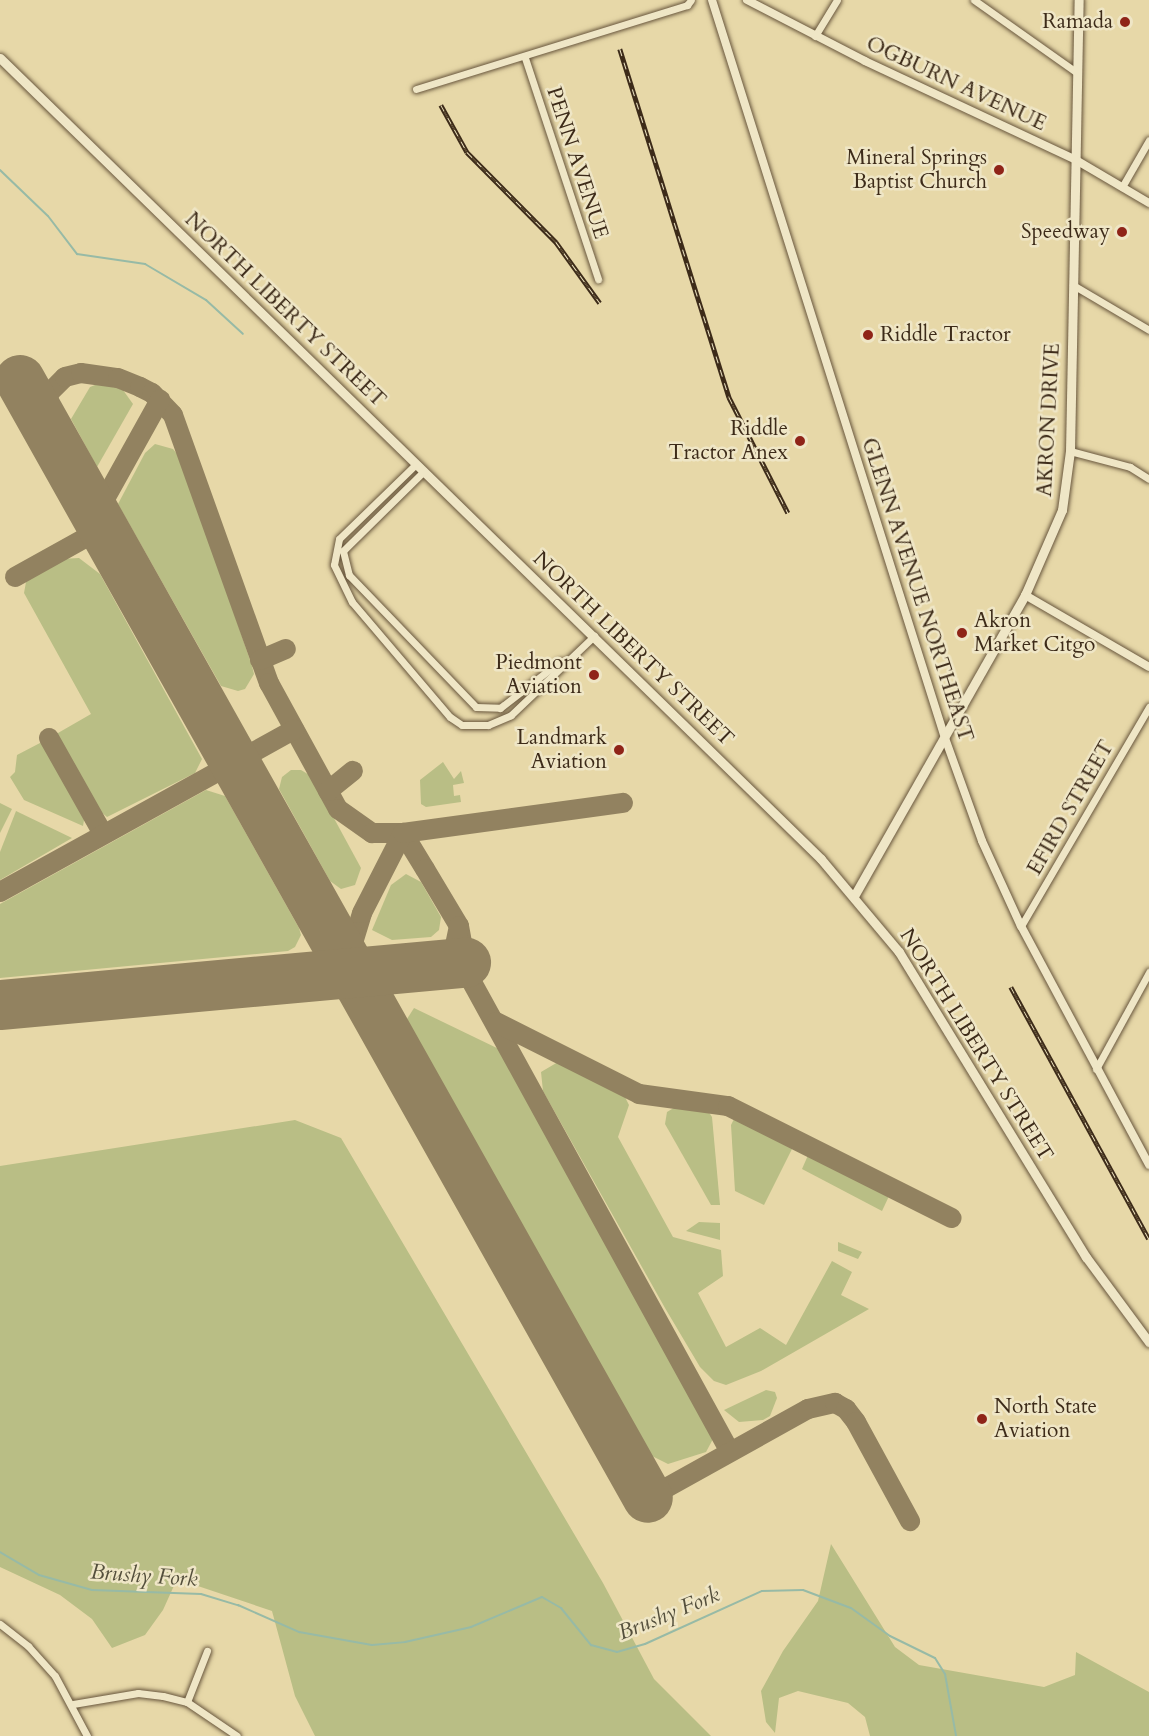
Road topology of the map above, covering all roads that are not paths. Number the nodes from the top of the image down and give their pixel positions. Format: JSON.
{"nodes":[{"id":1,"x":691,"y":0,"type":"edge"},
{"id":2,"x":712,"y":0,"type":"edge"},
{"id":3,"x":747,"y":0,"type":"edge"},
{"id":4,"x":837,"y":0,"type":"edge"},
{"id":5,"x":974,"y":0,"type":"edge"},
{"id":6,"x":1079,"y":0,"type":"edge"},
{"id":7,"x":815,"y":36,"type":"junction"},
{"id":8,"x":0,"y":58,"type":"edge"},
{"id":9,"x":525,"y":58,"type":"junction"},
{"id":10,"x":1076,"y":72,"type":"junction"},
{"id":11,"x":416,"y":89,"type":"dead end"},
{"id":12,"x":1149,"y":140,"type":"edge"},
{"id":13,"x":1076,"y":160,"type":"junction"},
{"id":14,"x":1122,"y":188,"type":"junction"},
{"id":15,"x":1149,"y":203,"type":"edge"},
{"id":16,"x":598,"y":279,"type":"dead end"},
{"id":17,"x":1073,"y":285,"type":"junction"},
{"id":18,"x":1149,"y":330,"type":"edge"},
{"id":19,"x":1070,"y":451,"type":"junction"},
{"id":20,"x":416,"y":464,"type":"junction"},
{"id":21,"x":424,"y":471,"type":"junction"},
{"id":22,"x":1149,"y":479,"type":"edge"},
{"id":23,"x":386,"y":494,"type":"junction"},
{"id":24,"x":393,"y":501,"type":"junction"},
{"id":25,"x":342,"y":536,"type":"junction"},
{"id":26,"x":349,"y":542,"type":"junction"},
{"id":27,"x":1025,"y":596,"type":"junction"},
{"id":28,"x":594,"y":636,"type":"junction"},
{"id":29,"x":566,"y":662,"type":"junction"},
{"id":30,"x":1149,"y":667,"type":"edge"},
{"id":31,"x":1149,"y":706,"type":"edge"},
{"id":32,"x":945,"y":738,"type":"junction"},
{"id":33,"x":854,"y":896,"type":"junction"},
{"id":34,"x":1021,"y":926,"type":"junction"},
{"id":35,"x":1149,"y":972,"type":"edge"},
{"id":36,"x":1096,"y":1069,"type":"junction"},
{"id":37,"x":1149,"y":1165,"type":"edge"},
{"id":38,"x":1149,"y":1342,"type":"edge"},
{"id":39,"x":0,"y":1624,"type":"edge"},
{"id":40,"x":207,"y":1651,"type":"dead end"},
{"id":41,"x":187,"y":1702,"type":"junction"},
{"id":42,"x":73,"y":1704,"type":"junction"},
{"id":43,"x":87,"y":1736,"type":"edge"},
{"id":44,"x":237,"y":1736,"type":"edge"}],
"edges":[{"from":1,"to":9,"type":"street"},
{"from":2,"to":32,"type":"street","name":"GLENN AVENUE NORTHEAST"},
{"from":3,"to":7,"type":"street","name":"OGBURN AVENUE"},
{"from":4,"to":7,"type":"street"},
{"from":5,"to":10,"type":"street"},
{"from":6,"to":10,"type":"main road","name":"AKRON DRIVE"},
{"from":7,"to":13,"type":"street","name":"OGBURN AVENUE"},
{"from":8,"to":20,"type":"main road","name":"NORTH LIBERTY STREET"},
{"from":9,"to":11,"type":"street"},
{"from":9,"to":16,"type":"street","name":"PENN AVENUE"},
{"from":10,"to":13,"type":"main road","name":"AKRON DRIVE"},
{"from":12,"to":14,"type":"street"},
{"from":13,"to":14,"type":"street","name":"OGBURN AVENUE"},
{"from":13,"to":17,"type":"main road","name":"AKRON DRIVE"},
{"from":14,"to":15,"type":"street","name":"OGBURN AVENUE"},
{"from":17,"to":18,"type":"street"},
{"from":17,"to":19,"type":"main road","name":"AKRON DRIVE"},
{"from":19,"to":22,"type":"street"},
{"from":19,"to":27,"type":"main road","name":"AKRON DRIVE"},
{"from":20,"to":21,"type":"main road","name":"NORTH LIBERTY STREET"},
{"from":20,"to":23,"type":"street"},
{"from":21,"to":24,"type":"street"},
{"from":21,"to":28,"type":"main road","name":"NORTH LIBERTY STREET"},
{"from":23,"to":24,"type":"street"},
{"from":23,"to":25,"type":"street"},
{"from":24,"to":26,"type":"street"},
{"from":25,"to":26,"type":"street"},
{"from":25,"to":29,"type":"street"},
{"from":26,"to":29,"type":"street"},
{"from":27,"to":30,"type":"street"},
{"from":27,"to":32,"type":"main road","name":"AKRON DRIVE"},
{"from":28,"to":29,"type":"street"},
{"from":28,"to":33,"type":"main road","name":"NORTH LIBERTY STREET"},
{"from":31,"to":34,"type":"street","name":"EFIRD STREET"},
{"from":32,"to":33,"type":"main road","name":"AKRON DRIVE"},
{"from":32,"to":34,"type":"street","name":"GLENN AVENUE NORTHEAST"},
{"from":33,"to":38,"type":"main road","name":"NORTH LIBERTY STREET"},
{"from":34,"to":36,"type":"street","name":"GLENN AVENUE NORTHEAST"},
{"from":35,"to":36,"type":"street"},
{"from":36,"to":37,"type":"street","name":"GLENN AVENUE NORTHEAST"},
{"from":39,"to":42,"type":"street"},
{"from":40,"to":41,"type":"street"},
{"from":41,"to":42,"type":"street"},
{"from":41,"to":44,"type":"street"},
{"from":42,"to":43,"type":"street"}]}
